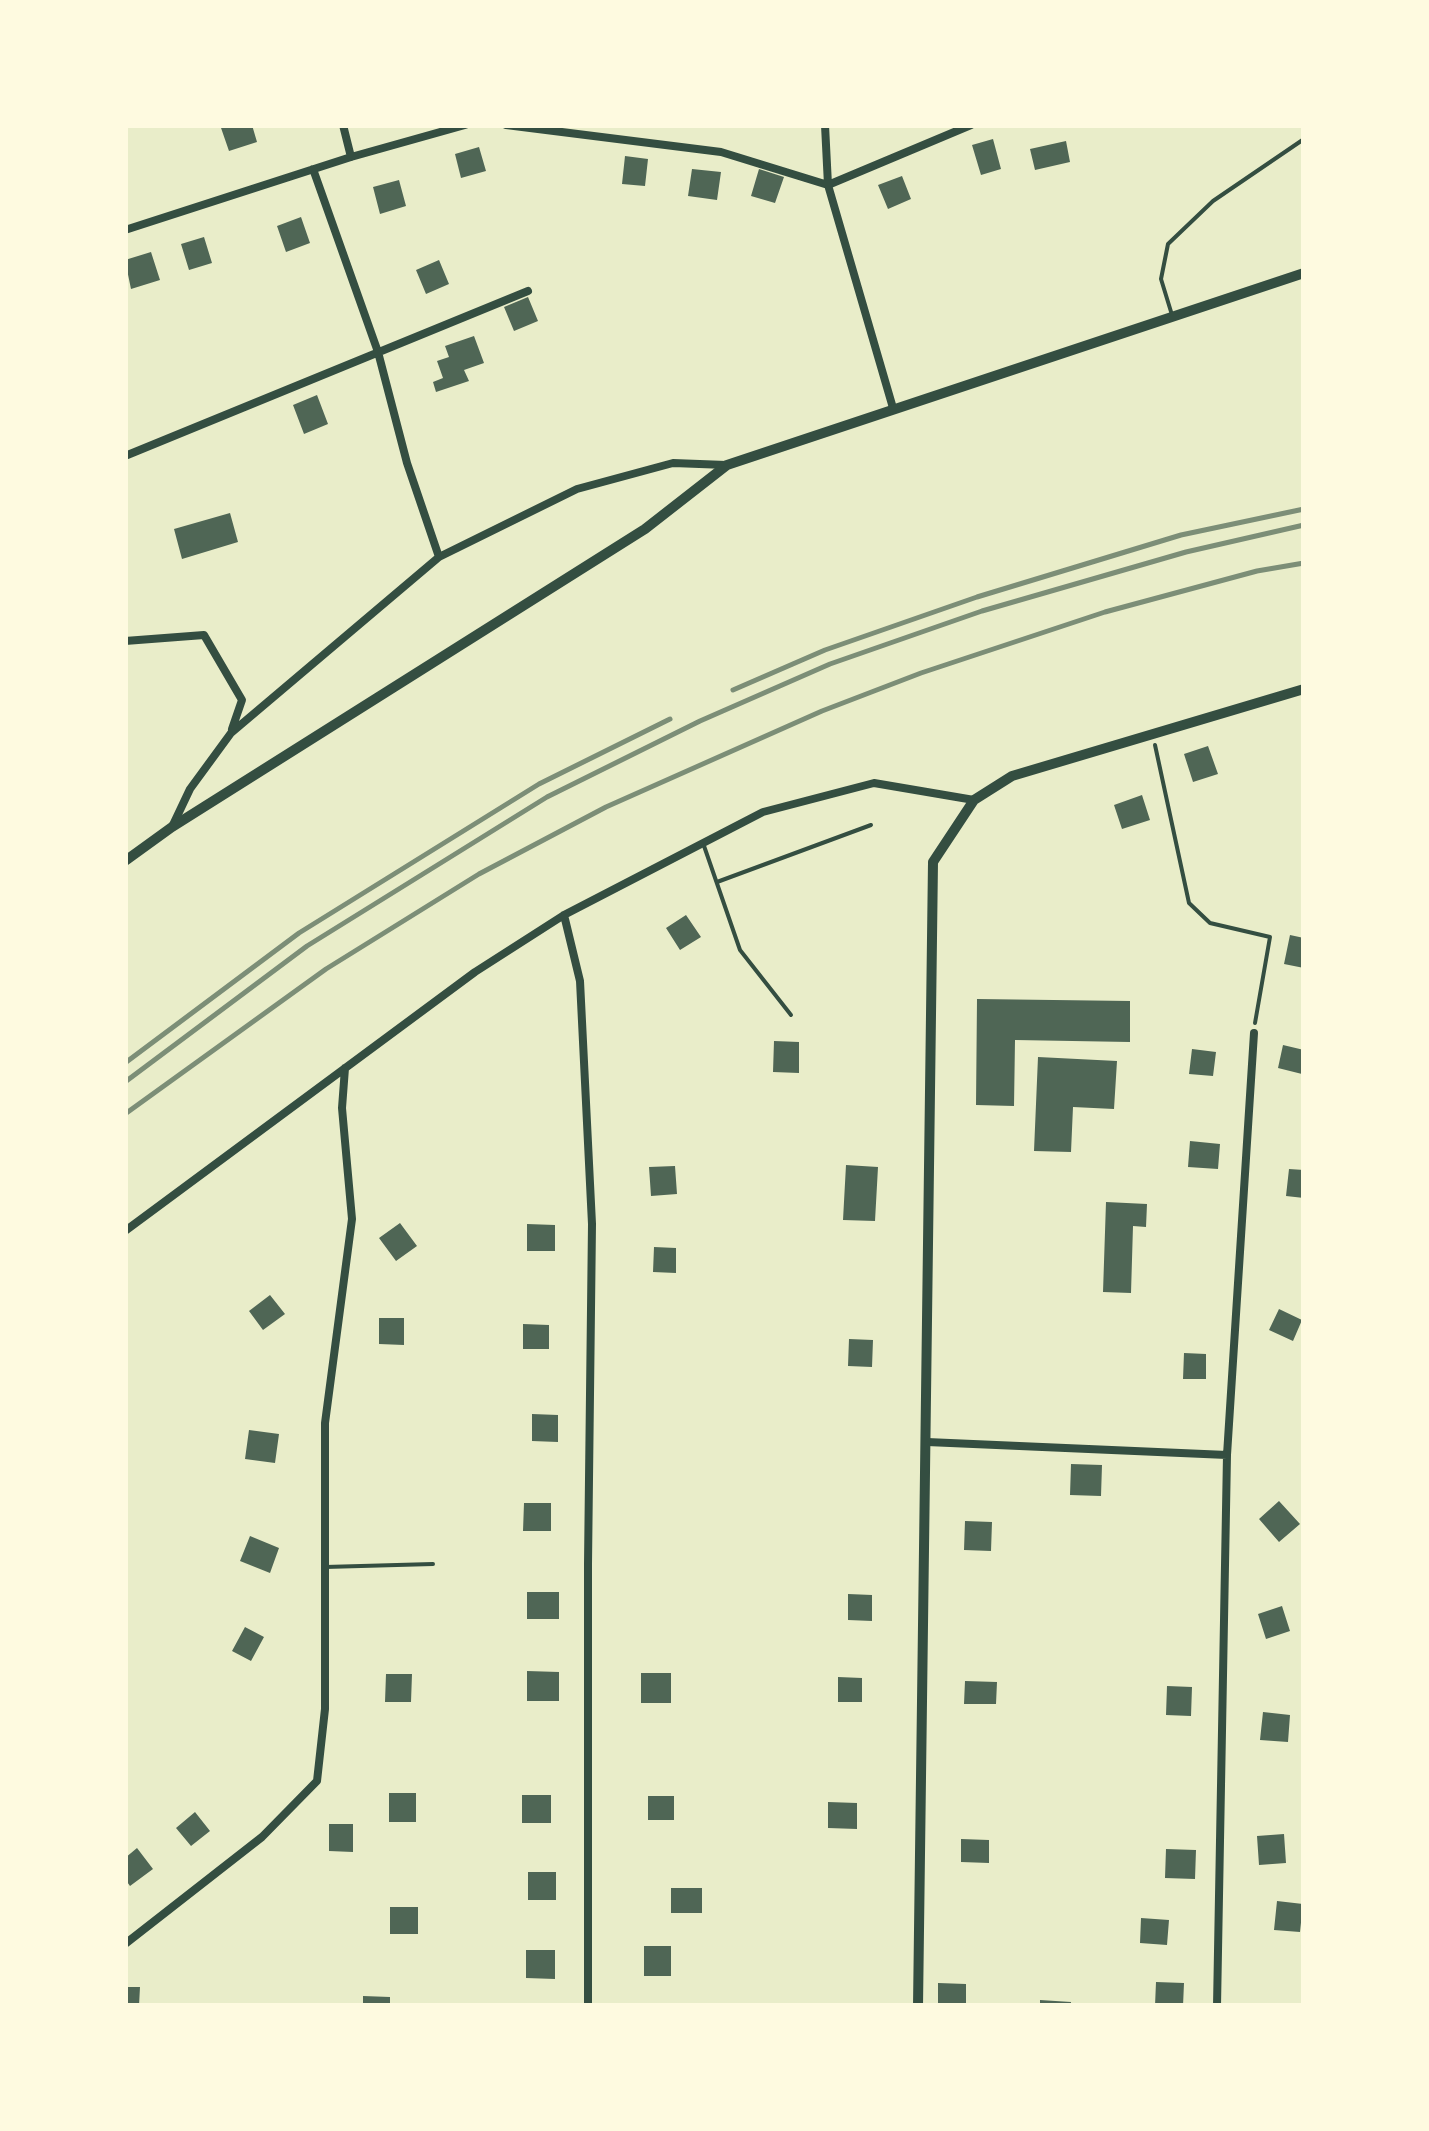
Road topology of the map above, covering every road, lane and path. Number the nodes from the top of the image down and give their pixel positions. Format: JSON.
{"nodes":[{"id":1,"x":342,"y":125,"type":"edge"},
{"id":2,"x":465,"y":125,"type":"edge"},
{"id":3,"x":506,"y":125,"type":"edge"},
{"id":4,"x":825,"y":125,"type":"edge"},
{"id":5,"x":971,"y":125,"type":"edge"},
{"id":6,"x":1304,"y":139,"type":"edge"},
{"id":7,"x":350,"y":157,"type":"junction"},
{"id":8,"x":313,"y":169,"type":"junction"},
{"id":9,"x":828,"y":184,"type":"junction"},
{"id":10,"x":125,"y":230,"type":"edge"},
{"id":11,"x":1304,"y":273,"type":"edge"},
{"id":12,"x":528,"y":291,"type":"dead end"},
{"id":13,"x":1172,"y":317,"type":"junction"},
{"id":14,"x":378,"y":352,"type":"junction"},
{"id":15,"x":894,"y":408,"type":"junction"},
{"id":16,"x":125,"y":456,"type":"edge"},
{"id":17,"x":727,"y":465,"type":"junction"},
{"id":18,"x":439,"y":558,"type":"junction"},
{"id":19,"x":125,"y":640,"type":"edge"},
{"id":20,"x":1304,"y":689,"type":"edge"},
{"id":21,"x":231,"y":733,"type":"junction"},
{"id":22,"x":1152,"y":734,"type":"junction"},
{"id":23,"x":974,"y":800,"type":"junction"},
{"id":24,"x":871,"y":825,"type":"dead end"},
{"id":25,"x":172,"y":828,"type":"junction"},
{"id":26,"x":703,"y":843,"type":"junction"},
{"id":27,"x":125,"y":861,"type":"edge"},
{"id":28,"x":716,"y":882,"type":"junction"},
{"id":29,"x":564,"y":915,"type":"junction"},
{"id":30,"x":791,"y":1014,"type":"dead end"},
{"id":31,"x":1254,"y":1033,"type":"joint"},
{"id":32,"x":344,"y":1068,"type":"junction"},
{"id":33,"x":125,"y":1231,"type":"edge"},
{"id":34,"x":927,"y":1442,"type":"junction"},
{"id":35,"x":1226,"y":1455,"type":"junction"},
{"id":36,"x":433,"y":1564,"type":"dead end"},
{"id":37,"x":326,"y":1567,"type":"junction"},
{"id":38,"x":125,"y":1944,"type":"edge"},
{"id":39,"x":588,"y":2006,"type":"edge"},
{"id":40,"x":918,"y":2006,"type":"edge"},
{"id":41,"x":1217,"y":2006,"type":"edge"}],
"edges":[{"from":1,"to":7,"type":"street"},
{"from":2,"to":7,"type":"street"},
{"from":3,"to":9,"type":"street"},
{"from":4,"to":9,"type":"street"},
{"from":5,"to":9,"type":"street"},
{"from":6,"to":13,"type":"lane"},
{"from":7,"to":8,"type":"street"},
{"from":8,"to":10,"type":"street"},
{"from":8,"to":14,"type":"street"},
{"from":9,"to":15,"type":"street"},
{"from":11,"to":13,"type":"main road"},
{"from":12,"to":14,"type":"street"},
{"from":13,"to":15,"type":"main road"},
{"from":14,"to":16,"type":"street"},
{"from":14,"to":18,"type":"street"},
{"from":15,"to":17,"type":"main road"},
{"from":17,"to":18,"type":"street"},
{"from":17,"to":25,"type":"main road"},
{"from":18,"to":21,"type":"street"},
{"from":19,"to":21,"type":"street"},
{"from":20,"to":22,"type":"main road"},
{"from":21,"to":25,"type":"street"},
{"from":22,"to":23,"type":"main road"},
{"from":22,"to":31,"type":"path"},
{"from":23,"to":26,"type":"street"},
{"from":23,"to":34,"type":"main road"},
{"from":24,"to":28,"type":"lane"},
{"from":25,"to":27,"type":"main road"},
{"from":26,"to":28,"type":"lane"},
{"from":26,"to":29,"type":"street"},
{"from":28,"to":30,"type":"lane"},
{"from":29,"to":32,"type":"street"},
{"from":29,"to":39,"type":"street"},
{"from":31,"to":35,"type":"street"},
{"from":32,"to":33,"type":"street"},
{"from":32,"to":37,"type":"street"},
{"from":34,"to":35,"type":"street"},
{"from":34,"to":40,"type":"main road"},
{"from":35,"to":41,"type":"street"},
{"from":36,"to":37,"type":"lane"},
{"from":37,"to":38,"type":"street"}]}
